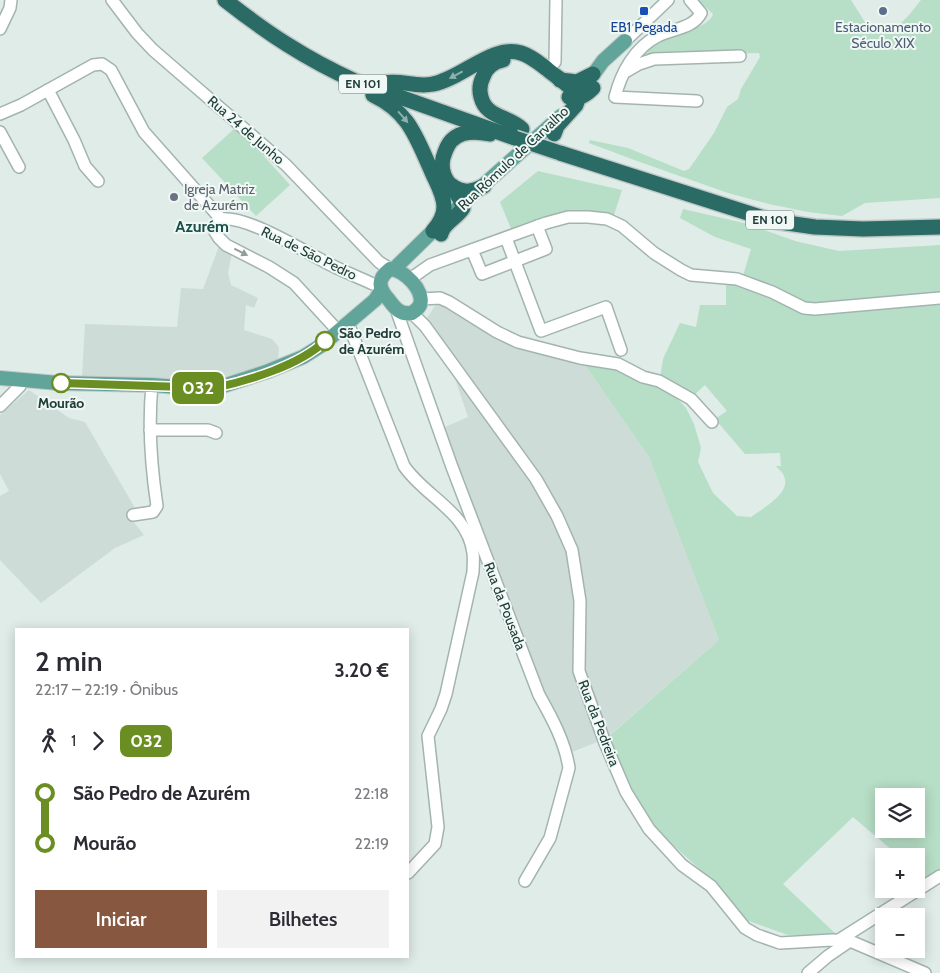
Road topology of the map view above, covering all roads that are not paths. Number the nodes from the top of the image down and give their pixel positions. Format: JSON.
{"nodes":[{"id":1,"x":11,"y":0,"type":"edge"},
{"id":2,"x":112,"y":0,"type":"edge"},
{"id":3,"x":226,"y":0,"type":"edge"},
{"id":4,"x":238,"y":0,"type":"edge"},
{"id":5,"x":556,"y":0,"type":"edge"},
{"id":6,"x":668,"y":0,"type":"edge"},
{"id":7,"x":690,"y":0,"type":"edge"},
{"id":8,"x":0,"y":30,"type":"edge"},
{"id":9,"x":625,"y":41,"type":"joint"},
{"id":10,"x":740,"y":56,"type":"dead end"},
{"id":11,"x":555,"y":62,"type":"dead end"},
{"id":12,"x":334,"y":72,"type":"junction"},
{"id":13,"x":624,"y":74,"type":"junction"},
{"id":14,"x":593,"y":81,"type":"junction"},
{"id":15,"x":384,"y":83,"type":"junction"},
{"id":16,"x":557,"y":83,"type":"junction"},
{"id":17,"x":48,"y":90,"type":"junction"},
{"id":18,"x":577,"y":98,"type":"junction"},
{"id":19,"x":697,"y":101,"type":"dead end"},
{"id":20,"x":0,"y":114,"type":"edge"},
{"id":21,"x":555,"y":127,"type":"junction"},
{"id":22,"x":0,"y":132,"type":"edge"},
{"id":23,"x":519,"y":134,"type":"junction"},
{"id":24,"x":563,"y":149,"type":"junction"},
{"id":25,"x":19,"y":167,"type":"dead end"},
{"id":26,"x":98,"y":181,"type":"dead end"},
{"id":27,"x":444,"y":184,"type":"junction"},
{"id":28,"x":484,"y":186,"type":"junction"},
{"id":29,"x":470,"y":205,"type":"junction"},
{"id":30,"x":940,"y":217,"type":"edge"},
{"id":31,"x":220,"y":219,"type":"junction"},
{"id":32,"x":537,"y":226,"type":"junction"},
{"id":33,"x":940,"y":227,"type":"edge"},
{"id":34,"x":437,"y":233,"type":"junction"},
{"id":35,"x":506,"y":238,"type":"junction"},
{"id":36,"x":472,"y":250,"type":"junction"},
{"id":37,"x":515,"y":262,"type":"junction"},
{"id":38,"x":389,"y":278,"type":"junction"},
{"id":39,"x":940,"y":298,"type":"edge"},
{"id":40,"x":406,"y":311,"type":"junction"},
{"id":41,"x":343,"y":327,"type":"junction"},
{"id":42,"x":621,"y":350,"type":"dead end"},
{"id":43,"x":0,"y":378,"type":"edge"},
{"id":44,"x":22,"y":380,"type":"junction"},
{"id":45,"x":152,"y":385,"type":"junction"},
{"id":46,"x":0,"y":406,"type":"edge"},
{"id":47,"x":712,"y":422,"type":"dead end"},
{"id":48,"x":150,"y":430,"type":"junction"},
{"id":49,"x":216,"y":433,"type":"dead end"},
{"id":50,"x":133,"y":515,"type":"dead end"},
{"id":51,"x":409,"y":872,"type":"edge"},
{"id":52,"x":940,"y":876,"type":"edge"},
{"id":53,"x":525,"y":881,"type":"dead end"},
{"id":54,"x":845,"y":941,"type":"junction"},
{"id":55,"x":808,"y":973,"type":"edge"},
{"id":56,"x":925,"y":973,"type":"edge"}],
"edges":[{"from":1,"to":8,"type":"street"},
{"from":2,"to":38,"type":"street","name":"Rua 24 de Junho"},
{"from":3,"to":12,"type":"highway","number":"EN 101"},
{"from":4,"to":15,"type":"highway","number":"EN 101"},
{"from":5,"to":11,"type":"street"},
{"from":6,"to":9,"type":"street","name":"Rua Rómulo de Carvalho"},
{"from":7,"to":13,"type":"street"},
{"from":9,"to":14,"type":"main road","name":"Rua Rómulo de Carvalho"},
{"from":10,"to":13,"type":"street"},
{"from":12,"to":23,"type":"highway","number":"EN 101"},
{"from":12,"to":27,"type":"highway","one_way":true},
{"from":13,"to":19,"type":"street"},
{"from":14,"to":16,"type":"highway"},
{"from":14,"to":18,"type":"highway"},
{"from":14,"to":21,"type":"main road","name":"Rua Rómulo de Carvalho"},
{"from":16,"to":15,"type":"highway","one_way":true},
{"from":15,"to":23,"type":"highway","number":"EN 101"},
{"from":16,"to":18,"type":"highway"},
{"from":16,"to":21,"type":"highway"},
{"from":16,"to":23,"type":"highway"},
{"from":17,"to":20,"type":"street"},
{"from":17,"to":26,"type":"street"},
{"from":17,"to":31,"type":"street"},
{"from":18,"to":21,"type":"highway"},
{"from":21,"to":28,"type":"main road","name":"Rua Rómulo de Carvalho"},
{"from":21,"to":29,"type":"main road","name":"Rua Rómulo de Carvalho"},
{"from":22,"to":25,"type":"street"},
{"from":23,"to":24,"type":"highway","number":"EN 101","bridge":true},
{"from":23,"to":27,"type":"highway"},
{"from":24,"to":30,"type":"highway","number":"EN 101"},
{"from":24,"to":33,"type":"highway","number":"EN 101"},
{"from":27,"to":28,"type":"highway"},
{"from":27,"to":29,"type":"highway"},
{"from":27,"to":34,"type":"highway"},
{"from":28,"to":29,"type":"main road","name":"Rua Rómulo de Carvalho"},
{"from":29,"to":34,"type":"highway"},
{"from":31,"to":38,"type":"street","name":"Rua de São Pedro"},
{"from":31,"to":41,"type":"street","one_way":true},
{"from":32,"to":35,"type":"street"},
{"from":32,"to":37,"type":"street"},
{"from":32,"to":39,"type":"street"},
{"from":34,"to":38,"type":"main road"},
{"from":35,"to":36,"type":"street"},
{"from":35,"to":37,"type":"street"},
{"from":36,"to":37,"type":"street"},
{"from":36,"to":38,"type":"street"},
{"from":37,"to":42,"type":"street"},
{"from":38,"to":40,"type":"main road"},
{"from":38,"to":40,"type":"main road"},
{"from":38,"to":41,"type":"main road"},
{"from":40,"to":47,"type":"street"},
{"from":40,"to":53,"type":"street","name":"Rua da Pousada"},
{"from":40,"to":54,"type":"street","name":"Rua da Pedreira"},
{"from":41,"to":45,"type":"main road"},
{"from":41,"to":51,"type":"street"},
{"from":43,"to":44,"type":"main road"},
{"from":44,"to":45,"type":"main road"},
{"from":44,"to":46,"type":"street"},
{"from":45,"to":48,"type":"street"},
{"from":48,"to":49,"type":"street"},
{"from":48,"to":50,"type":"street"},
{"from":52,"to":54,"type":"street"},
{"from":54,"to":55,"type":"street"},
{"from":54,"to":56,"type":"street","name":"Rua da Pedreira"}]}
